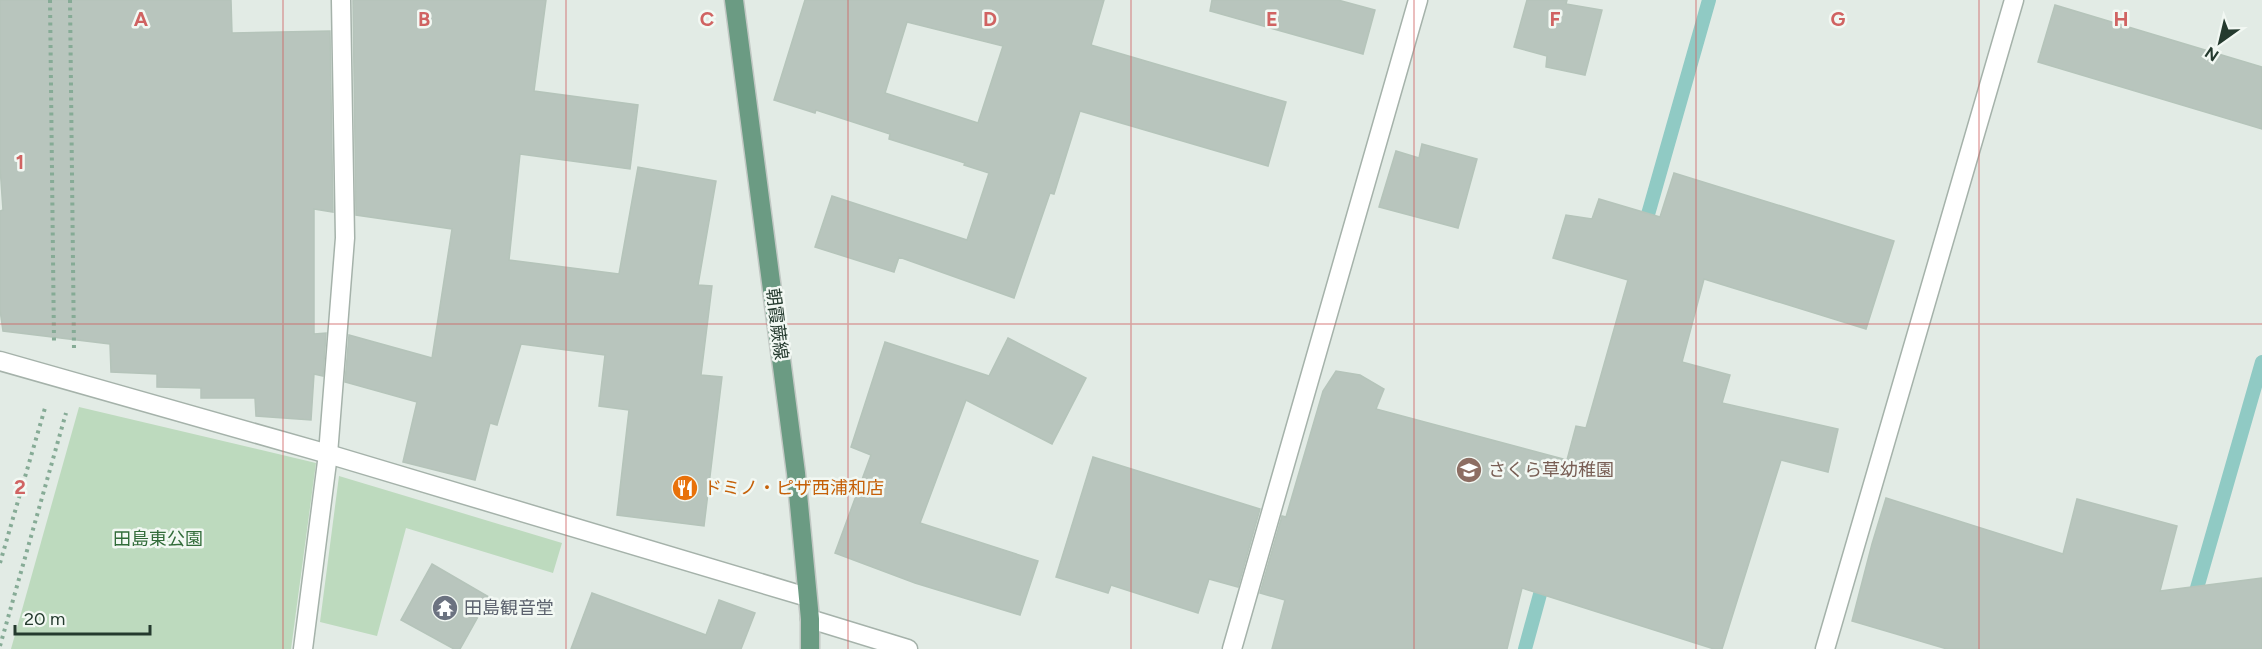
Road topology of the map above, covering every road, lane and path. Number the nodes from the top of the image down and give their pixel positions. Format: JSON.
{"nodes":[{"id":1,"x":50,"y":0,"type":"edge"},
{"id":2,"x":70,"y":0,"type":"edge"},
{"id":3,"x":341,"y":0,"type":"edge"},
{"id":4,"x":734,"y":0,"type":"edge"},
{"id":5,"x":1418,"y":0,"type":"edge"},
{"id":6,"x":2014,"y":0,"type":"edge"},
{"id":7,"x":0,"y":361,"type":"edge"},
{"id":8,"x":54,"y":378,"type":"junction"},
{"id":9,"x":74,"y":383,"type":"junction"},
{"id":10,"x":328,"y":454,"type":"junction"},
{"id":11,"x":0,"y":563,"type":"edge"},
{"id":12,"x":807,"y":597,"type":"junction"},
{"id":13,"x":810,"y":619,"type":"junction"},
{"id":14,"x":0,"y":646,"type":"edge"},
{"id":15,"x":303,"y":649,"type":"edge"},
{"id":16,"x":810,"y":649,"type":"edge"},
{"id":17,"x":908,"y":649,"type":"edge"},
{"id":18,"x":1232,"y":649,"type":"edge"},
{"id":19,"x":1825,"y":649,"type":"edge"}],
"edges":[{"from":1,"to":8,"type":"path"},
{"from":2,"to":9,"type":"path"},
{"from":3,"to":10,"type":"street"},
{"from":4,"to":12,"type":"main road","name":"朝霞蕨線"},
{"from":5,"to":18,"type":"street"},
{"from":6,"to":19,"type":"street"},
{"from":7,"to":8,"type":"street"},
{"from":8,"to":9,"type":"street"},
{"from":8,"to":11,"type":"path"},
{"from":9,"to":10,"type":"street"},
{"from":9,"to":14,"type":"path"},
{"from":10,"to":12,"type":"street"},
{"from":10,"to":15,"type":"street"},
{"from":12,"to":13,"type":"main road","name":"朝霞蕨線"},
{"from":13,"to":16,"type":"main road","name":"朝霞蕨線"},
{"from":13,"to":17,"type":"street"}]}
